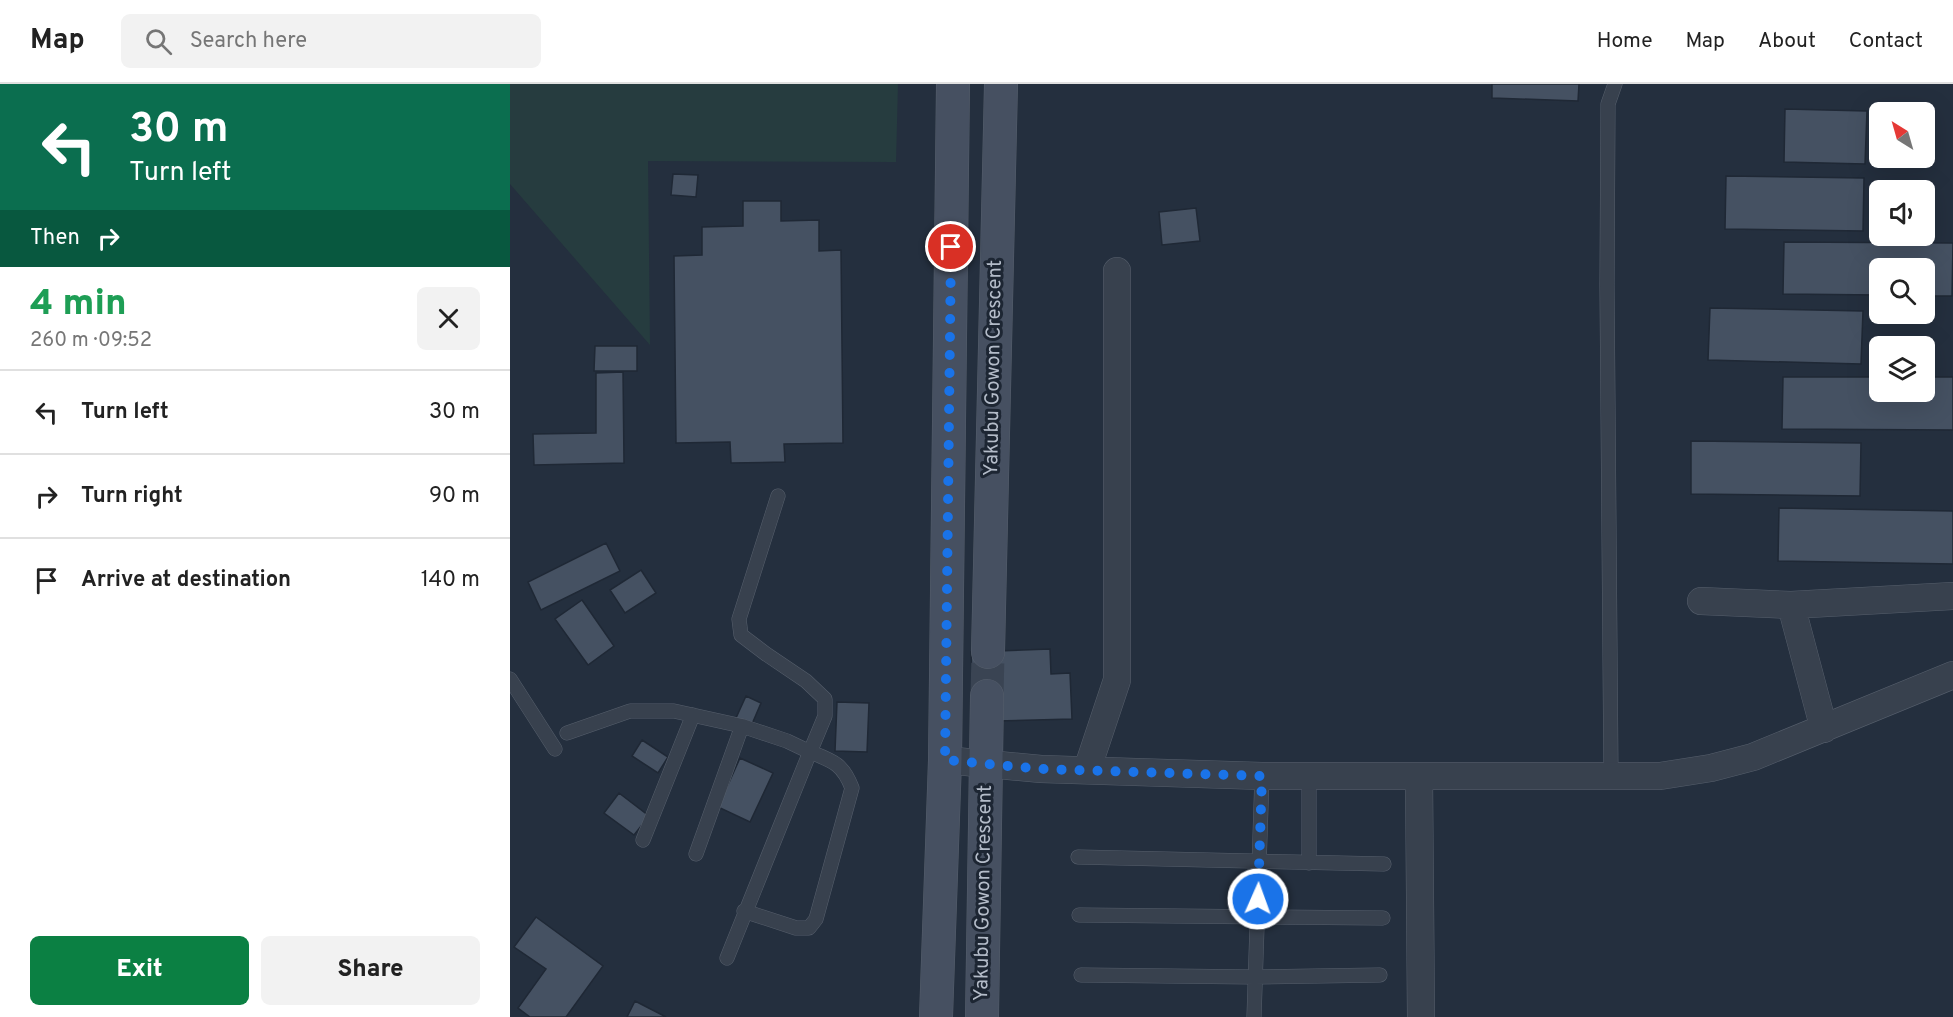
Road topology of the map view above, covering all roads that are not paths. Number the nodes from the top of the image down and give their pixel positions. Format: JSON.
{"nodes":[{"id":1,"x":952,"y":84,"type":"edge"},
{"id":2,"x":1001,"y":84,"type":"edge"},
{"id":3,"x":1616,"y":84,"type":"edge"},
{"id":4,"x":1117,"y":272,"type":"dead end"},
{"id":5,"x":778,"y":496,"type":"dead end"},
{"id":6,"x":1953,"y":596,"type":"edge"},
{"id":7,"x":1701,"y":601,"type":"dead end"},
{"id":8,"x":1791,"y":605,"type":"junction"},
{"id":9,"x":988,"y":652,"type":"tunnel mouth"},
{"id":10,"x":1953,"y":675,"type":"edge"},
{"id":11,"x":510,"y":679,"type":"edge"},
{"id":12,"x":987,"y":696,"type":"tunnel mouth"},
{"id":13,"x":693,"y":715,"type":"junction"},
{"id":14,"x":742,"y":726,"type":"junction"},
{"id":15,"x":1824,"y":729,"type":"junction"},
{"id":16,"x":567,"y":733,"type":"dead end"},
{"id":17,"x":555,"y":749,"type":"dead end"},
{"id":18,"x":810,"y":752,"type":"junction"},
{"id":19,"x":945,"y":760,"type":"junction"},
{"id":20,"x":986,"y":764,"type":"junction"},
{"id":21,"x":1087,"y":770,"type":"junction"},
{"id":22,"x":1262,"y":776,"type":"junction"},
{"id":23,"x":1309,"y":776,"type":"junction"},
{"id":24,"x":1419,"y":776,"type":"junction"},
{"id":25,"x":1611,"y":776,"type":"junction"},
{"id":26,"x":643,"y":840,"type":"dead end"},
{"id":27,"x":696,"y":855,"type":"dead end"},
{"id":28,"x":1078,"y":857,"type":"dead end"},
{"id":29,"x":1259,"y":862,"type":"junction"},
{"id":30,"x":1309,"y":863,"type":"junction"},
{"id":31,"x":1384,"y":864,"type":"dead end"},
{"id":32,"x":744,"y":911,"type":"junction"},
{"id":33,"x":1079,"y":915,"type":"dead end"},
{"id":34,"x":1257,"y":918,"type":"junction"},
{"id":35,"x":1383,"y":918,"type":"dead end"},
{"id":36,"x":727,"y":958,"type":"dead end"},
{"id":37,"x":1081,"y":975,"type":"dead end"},
{"id":38,"x":1380,"y":975,"type":"dead end"},
{"id":39,"x":1255,"y":977,"type":"junction"},
{"id":40,"x":936,"y":1017,"type":"edge"},
{"id":41,"x":982,"y":1017,"type":"edge"},
{"id":42,"x":1254,"y":1017,"type":"edge"},
{"id":43,"x":1421,"y":1017,"type":"edge"}],
"edges":[{"from":1,"to":19,"type":"street"},
{"from":2,"to":9,"type":"street","name":"Yakubu Gowon Crescent"},
{"from":3,"to":25,"type":"lane"},
{"from":4,"to":21,"type":"street"},
{"from":5,"to":18,"type":"lane"},
{"from":6,"to":8,"type":"street"},
{"from":7,"to":8,"type":"street"},
{"from":8,"to":15,"type":"street"},
{"from":10,"to":15,"type":"street"},
{"from":11,"to":17,"type":"lane"},
{"from":12,"to":20,"type":"street","name":"Yakubu Gowon Crescent"},
{"from":13,"to":14,"type":"lane"},
{"from":13,"to":16,"type":"lane"},
{"from":13,"to":26,"type":"lane"},
{"from":14,"to":18,"type":"lane"},
{"from":14,"to":27,"type":"lane"},
{"from":15,"to":25,"type":"street"},
{"from":18,"to":32,"type":"lane"},
{"from":18,"to":32,"type":"lane"},
{"from":19,"to":20,"type":"street"},
{"from":19,"to":40,"type":"street"},
{"from":20,"to":21,"type":"street"},
{"from":20,"to":41,"type":"street","name":"Yakubu Gowon Crescent"},
{"from":21,"to":22,"type":"street"},
{"from":22,"to":23,"type":"street"},
{"from":22,"to":29,"type":"lane"},
{"from":23,"to":24,"type":"street"},
{"from":23,"to":30,"type":"lane"},
{"from":24,"to":25,"type":"street"},
{"from":24,"to":43,"type":"street"},
{"from":28,"to":29,"type":"lane"},
{"from":29,"to":30,"type":"lane"},
{"from":29,"to":34,"type":"lane"},
{"from":30,"to":31,"type":"lane"},
{"from":32,"to":36,"type":"lane"},
{"from":33,"to":34,"type":"lane"},
{"from":34,"to":35,"type":"lane"},
{"from":34,"to":39,"type":"lane"},
{"from":37,"to":39,"type":"lane"},
{"from":38,"to":39,"type":"lane"},
{"from":39,"to":42,"type":"lane"}]}
